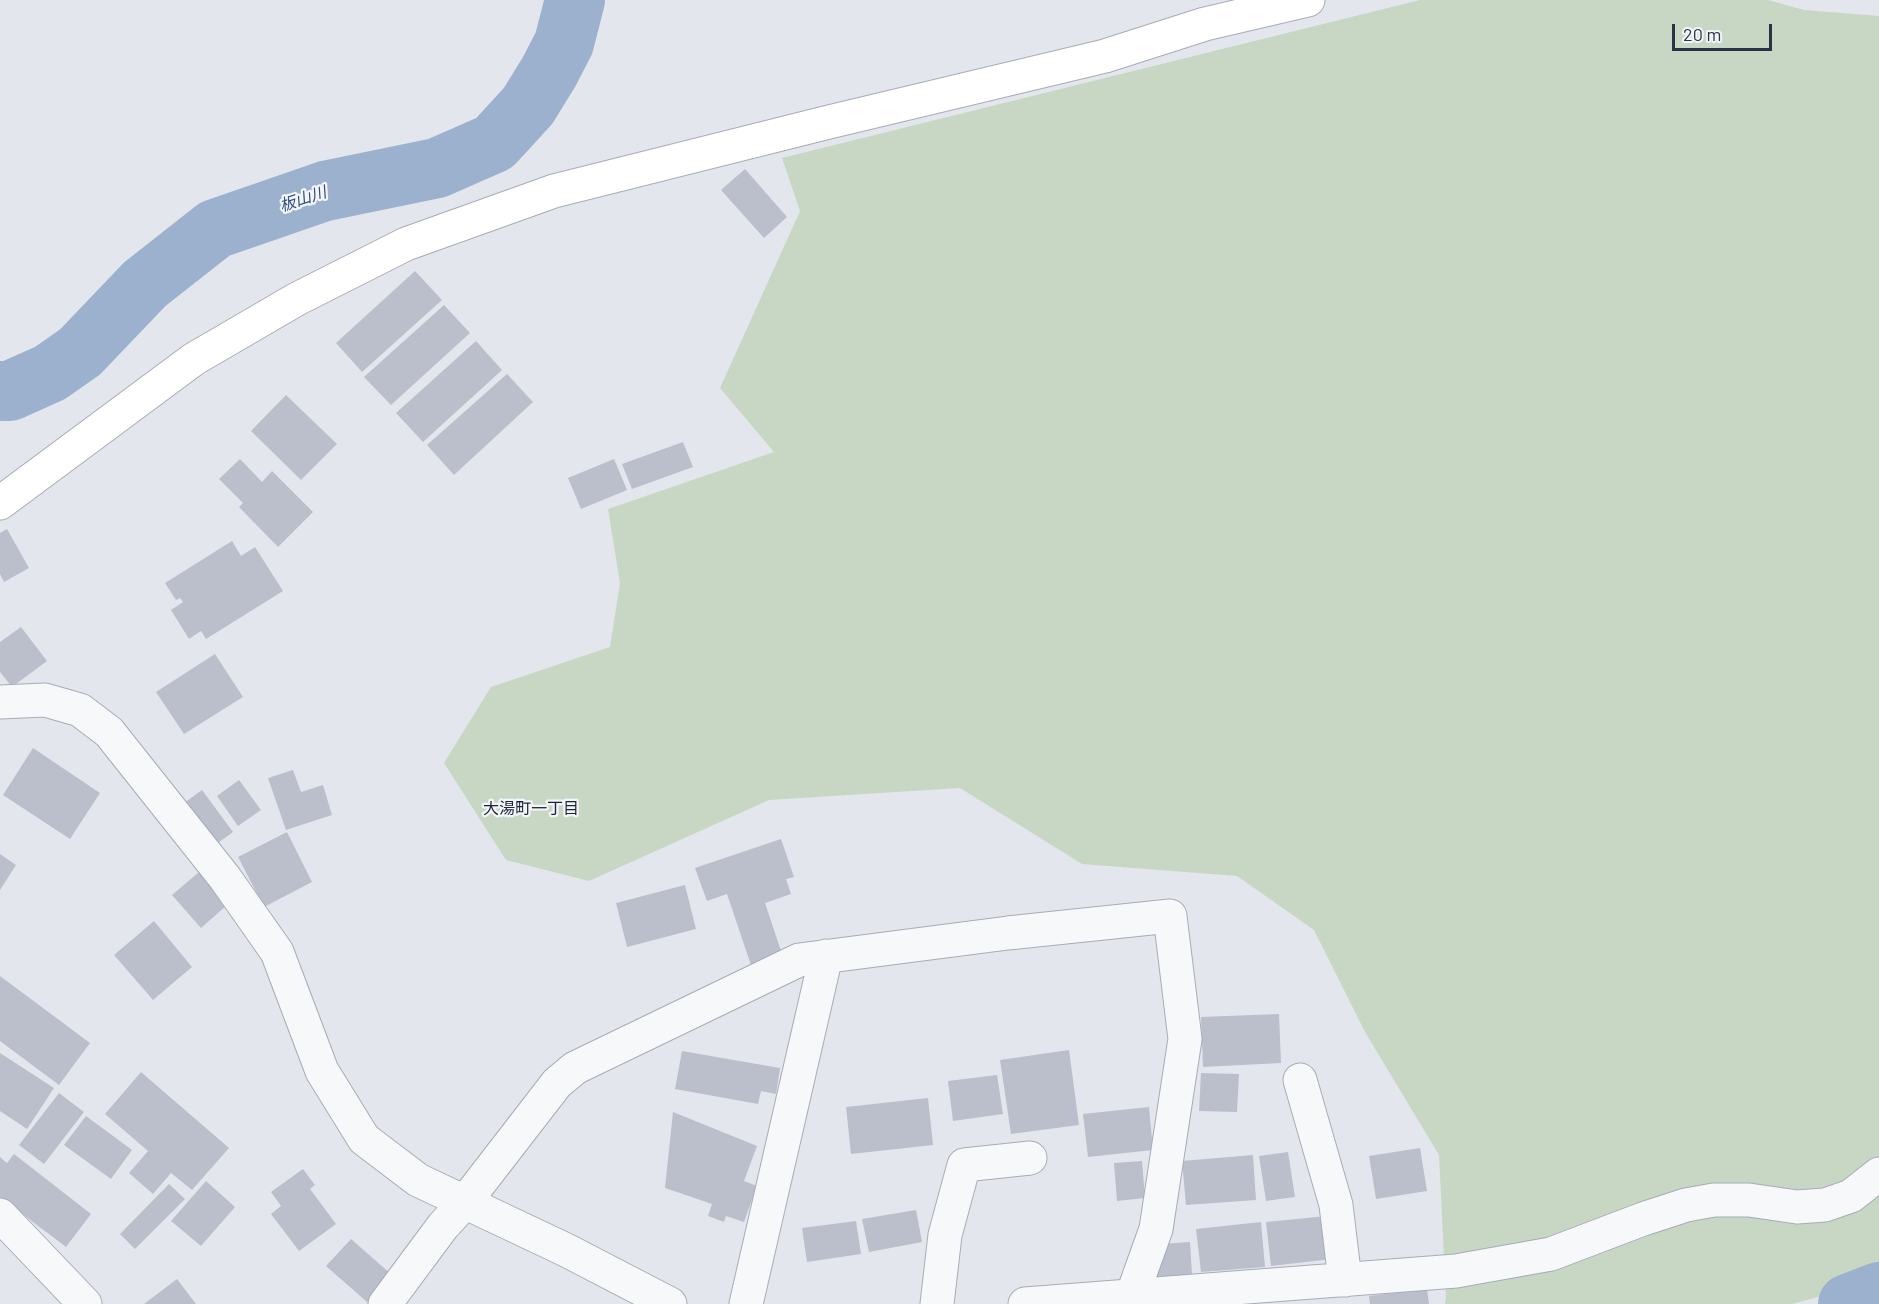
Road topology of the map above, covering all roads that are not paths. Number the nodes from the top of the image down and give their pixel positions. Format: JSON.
{"nodes":[{"id":1,"x":1308,"y":0,"type":"edge"},
{"id":2,"x":0,"y":503,"type":"edge"},
{"id":3,"x":0,"y":702,"type":"edge"},
{"id":4,"x":826,"y":956,"type":"junction"},
{"id":5,"x":1300,"y":1080,"type":"dead end"},
{"id":6,"x":1030,"y":1158,"type":"dead end"},
{"id":7,"x":1879,"y":1174,"type":"edge"},
{"id":8,"x":465,"y":1202,"type":"junction"},
{"id":9,"x":0,"y":1215,"type":"edge"},
{"id":10,"x":1345,"y":1280,"type":"junction"},
{"id":11,"x":1132,"y":1296,"type":"junction"},
{"id":12,"x":85,"y":1304,"type":"edge"},
{"id":13,"x":385,"y":1304,"type":"edge"},
{"id":14,"x":670,"y":1304,"type":"edge"},
{"id":15,"x":746,"y":1304,"type":"edge"},
{"id":16,"x":937,"y":1304,"type":"edge"},
{"id":17,"x":1025,"y":1304,"type":"edge"}],
"edges":[{"from":1,"to":2,"type":"street"},
{"from":3,"to":8,"type":"street"},
{"from":4,"to":8,"type":"street"},
{"from":4,"to":11,"type":"street"},
{"from":4,"to":15,"type":"street"},
{"from":5,"to":10,"type":"street"},
{"from":6,"to":16,"type":"street"},
{"from":7,"to":10,"type":"street"},
{"from":8,"to":13,"type":"street"},
{"from":8,"to":14,"type":"street"},
{"from":9,"to":12,"type":"street"},
{"from":10,"to":11,"type":"street"},
{"from":11,"to":17,"type":"street"}]}
